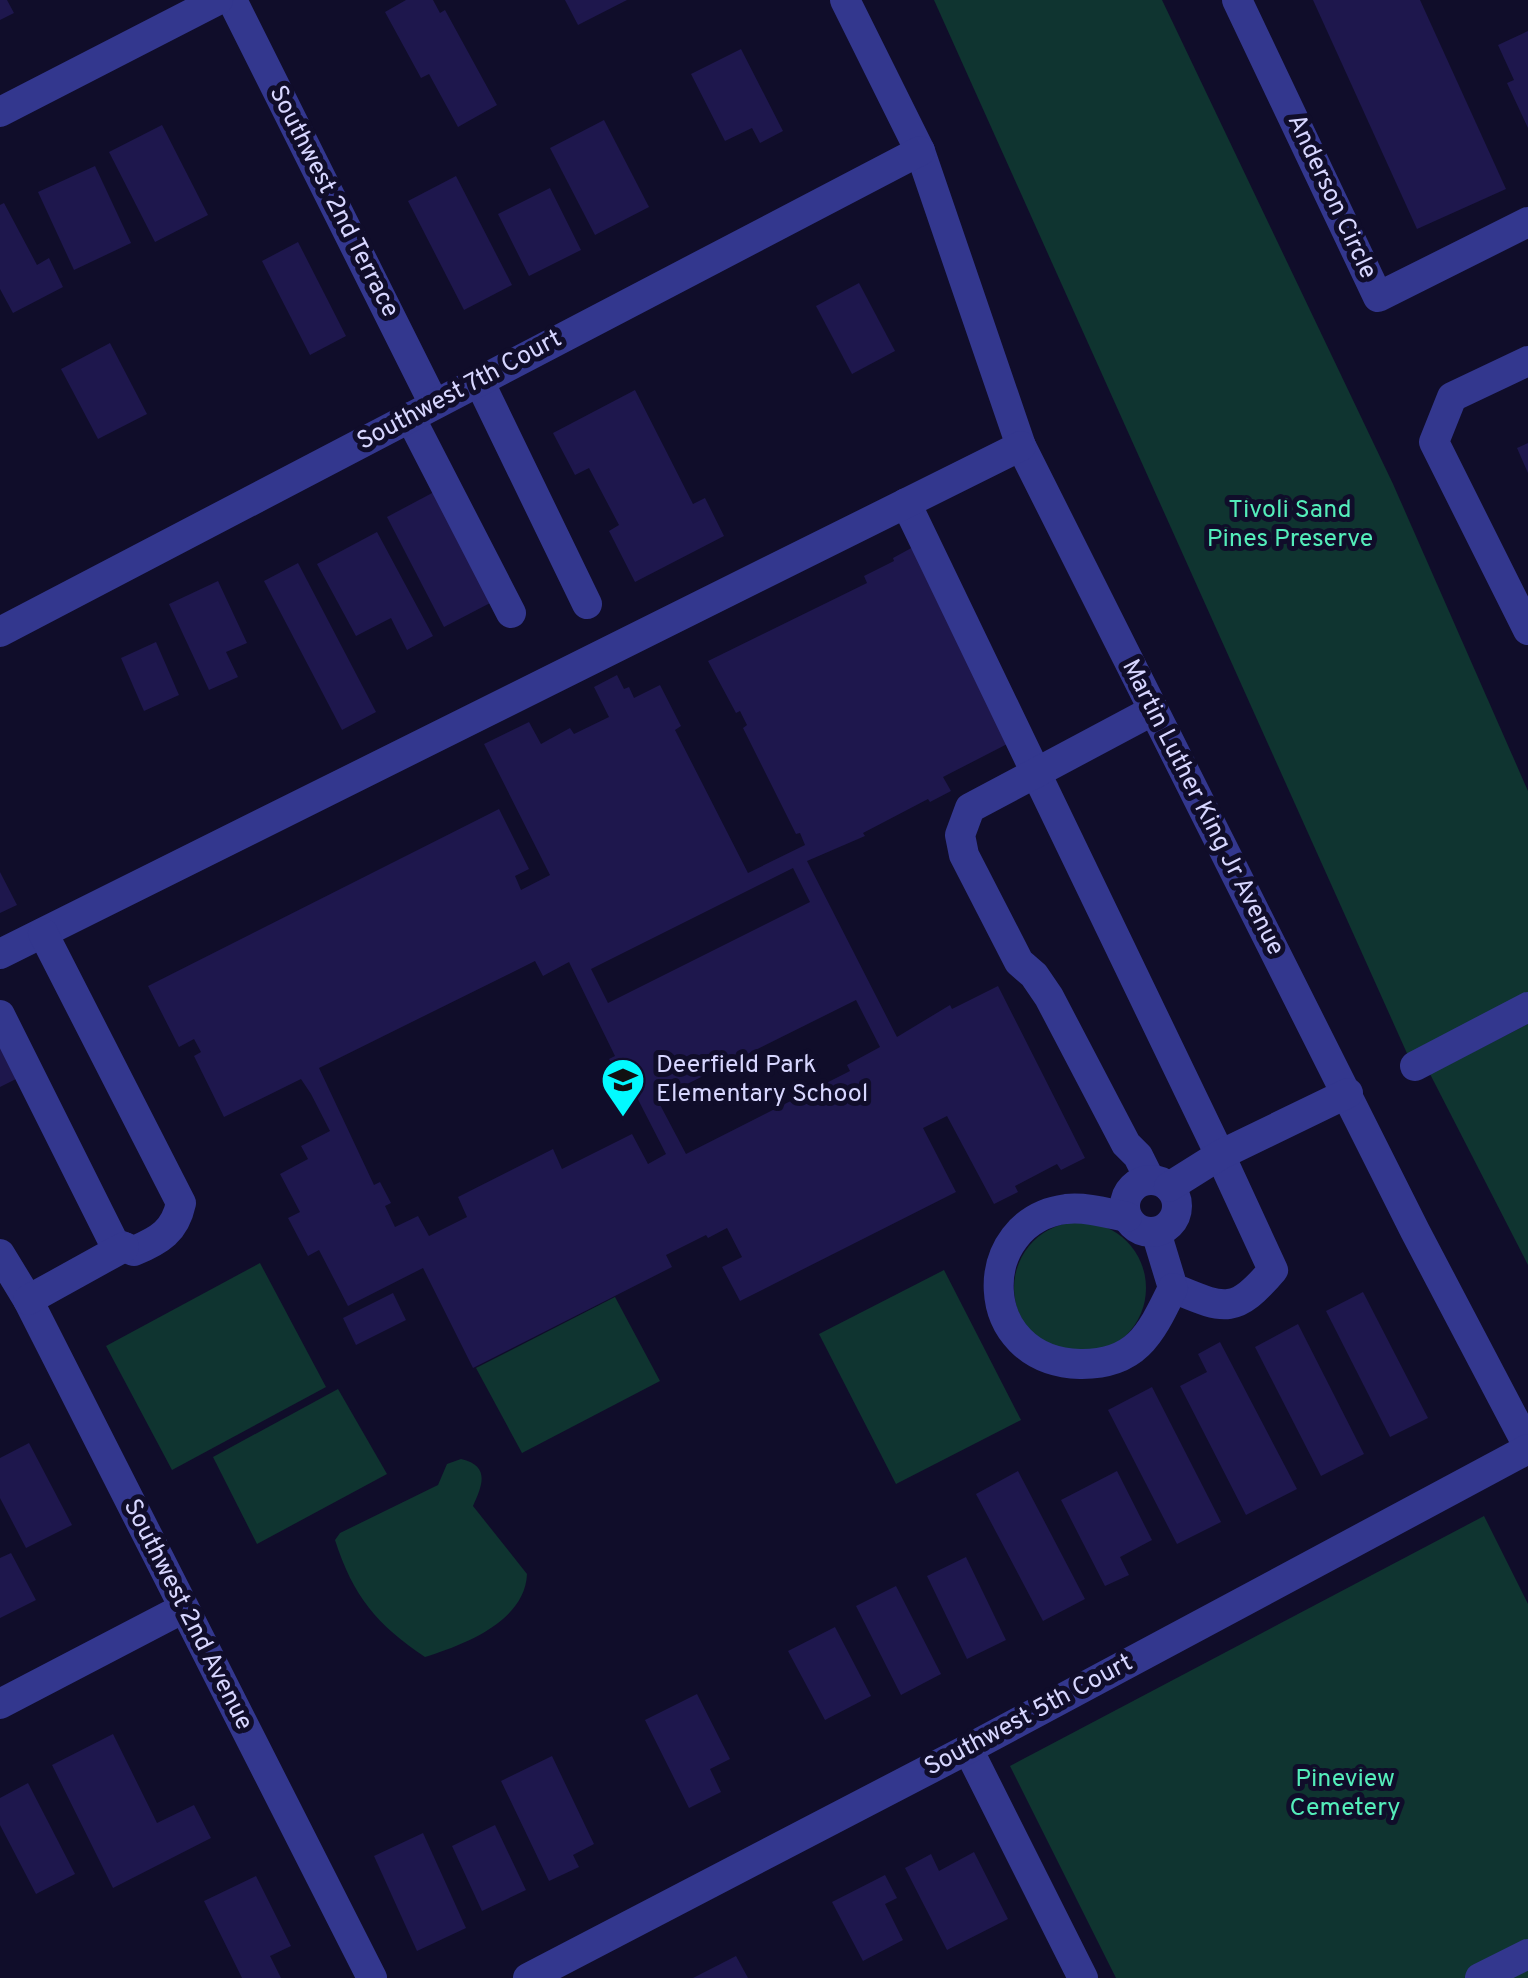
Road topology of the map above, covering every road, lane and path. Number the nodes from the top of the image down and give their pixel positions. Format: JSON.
{"nodes":[{"id":1,"x":218,"y":0,"type":"edge"},
{"id":2,"x":232,"y":0,"type":"edge"},
{"id":3,"x":845,"y":0,"type":"edge"},
{"id":4,"x":1237,"y":0,"type":"edge"},
{"id":5,"x":0,"y":112,"type":"edge"},
{"id":6,"x":920,"y":151,"type":"junction"},
{"id":7,"x":1528,"y":222,"type":"edge"},
{"id":8,"x":1528,"y":362,"type":"edge"},
{"id":9,"x":480,"y":381,"type":"junction"},
{"id":10,"x":422,"y":410,"type":"junction"},
{"id":11,"x":1021,"y":446,"type":"junction"},
{"id":12,"x":906,"y":502,"type":"junction"},
{"id":13,"x":587,"y":604,"type":"dead end"},
{"id":14,"x":511,"y":613,"type":"dead end"},
{"id":15,"x":1528,"y":630,"type":"edge"},
{"id":16,"x":0,"y":632,"type":"edge"},
{"id":17,"x":1152,"y":711,"type":"junction"},
{"id":18,"x":1034,"y":772,"type":"junction"},
{"id":19,"x":42,"y":933,"type":"junction"},
{"id":20,"x":0,"y":954,"type":"edge"},
{"id":21,"x":1528,"y":1007,"type":"edge"},
{"id":22,"x":0,"y":1015,"type":"edge"},
{"id":23,"x":1415,"y":1066,"type":"dead end"},
{"id":24,"x":1348,"y":1093,"type":"junction"},
{"id":25,"x":1220,"y":1155,"type":"junction"},
{"id":26,"x":1159,"y":1184,"type":"junction"},
{"id":27,"x":1127,"y":1217,"type":"junction"},
{"id":28,"x":1156,"y":1232,"type":"junction"},
{"id":29,"x":124,"y":1247,"type":"junction"},
{"id":30,"x":0,"y":1254,"type":"edge"},
{"id":31,"x":1174,"y":1288,"type":"junction"},
{"id":32,"x":28,"y":1300,"type":"junction"},
{"id":33,"x":1528,"y":1448,"type":"edge"},
{"id":34,"x":182,"y":1609,"type":"junction"},
{"id":35,"x":0,"y":1704,"type":"edge"},
{"id":36,"x":968,"y":1749,"type":"junction"},
{"id":37,"x":1528,"y":1954,"type":"edge"},
{"id":38,"x":372,"y":1978,"type":"edge"},
{"id":39,"x":528,"y":1978,"type":"edge"},
{"id":40,"x":1084,"y":1978,"type":"edge"},
{"id":41,"x":1480,"y":1978,"type":"edge"}],
"edges":[{"from":1,"to":5,"type":"street"},
{"from":2,"to":10,"type":"street","name":"Southwest 2nd Terrace"},
{"from":3,"to":6,"type":"street","name":"Martin Luther King Jr Avenue"},
{"from":4,"to":7,"type":"street","name":"Anderson Circle"},
{"from":6,"to":9,"type":"street","name":"Southwest 7th Court"},
{"from":6,"to":11,"type":"street","name":"Martin Luther King Jr Avenue"},
{"from":8,"to":15,"type":"street"},
{"from":9,"to":10,"type":"street","name":"Southwest 7th Court"},
{"from":9,"to":13,"type":"street"},
{"from":10,"to":14,"type":"street","name":"Southwest 2nd Terrace"},
{"from":10,"to":16,"type":"street","name":"Southwest 7th Court"},
{"from":11,"to":12,"type":"street"},
{"from":11,"to":17,"type":"street","name":"Martin Luther King Jr Avenue"},
{"from":12,"to":18,"type":"street"},
{"from":12,"to":19,"type":"street"},
{"from":17,"to":18,"type":"street"},
{"from":17,"to":24,"type":"street","name":"Martin Luther King Jr Avenue"},
{"from":18,"to":25,"type":"street"},
{"from":18,"to":26,"type":"street"},
{"from":19,"to":20,"type":"street"},
{"from":19,"to":29,"type":"street"},
{"from":21,"to":23,"type":"street"},
{"from":22,"to":29,"type":"street"},
{"from":24,"to":25,"type":"street"},
{"from":24,"to":33,"type":"street","name":"Martin Luther King Jr Avenue"},
{"from":25,"to":26,"type":"street"},
{"from":25,"to":31,"type":"street"},
{"from":26,"to":27,"type":"street"},
{"from":26,"to":28,"type":"street"},
{"from":27,"to":28,"type":"street"},
{"from":27,"to":31,"type":"street"},
{"from":28,"to":31,"type":"street"},
{"from":29,"to":32,"type":"street"},
{"from":30,"to":32,"type":"street","name":"Southwest 2nd Avenue"},
{"from":32,"to":34,"type":"street","name":"Southwest 2nd Avenue"},
{"from":33,"to":36,"type":"street","name":"Southwest 5th Court"},
{"from":34,"to":35,"type":"street"},
{"from":34,"to":38,"type":"street","name":"Southwest 2nd Avenue"},
{"from":36,"to":39,"type":"street","name":"Southwest 5th Court"},
{"from":36,"to":40,"type":"street"},
{"from":37,"to":41,"type":"street"}]}
